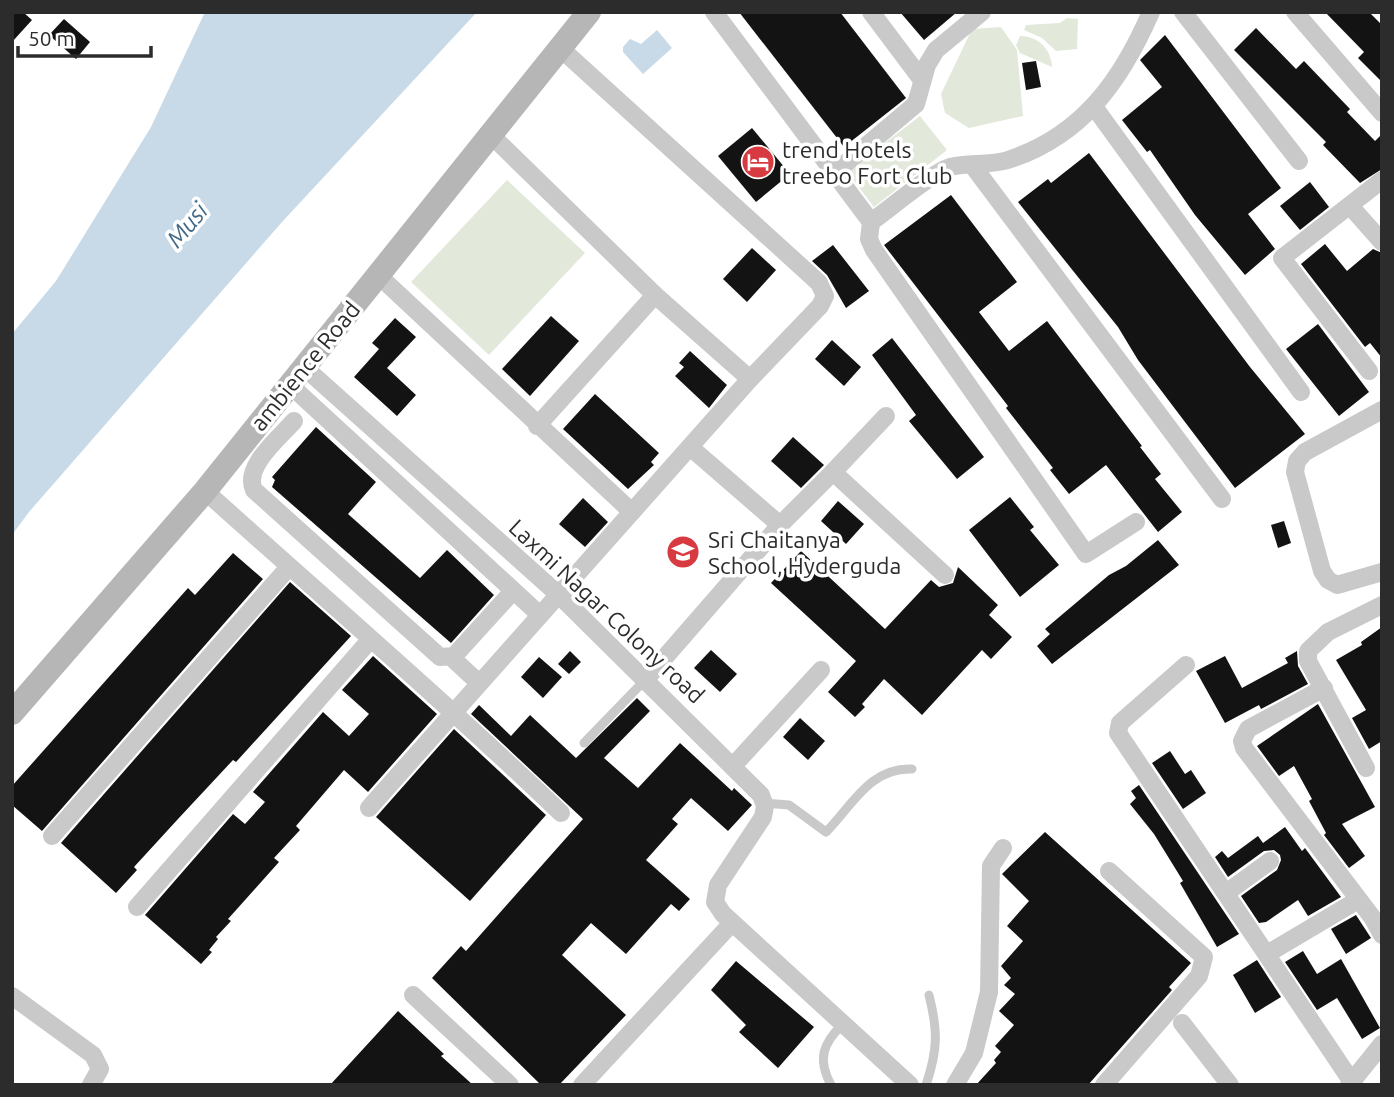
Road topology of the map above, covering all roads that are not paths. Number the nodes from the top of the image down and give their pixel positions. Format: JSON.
{"nodes":[{"id":1,"x":589,"y":12,"type":"edge"},
{"id":2,"x":714,"y":12,"type":"edge"},
{"id":3,"x":871,"y":12,"type":"edge"},
{"id":4,"x":982,"y":12,"type":"edge"},
{"id":5,"x":1151,"y":12,"type":"edge"},
{"id":6,"x":1183,"y":12,"type":"edge"},
{"id":7,"x":1301,"y":15,"type":"edge"},
{"id":8,"x":559,"y":47,"type":"junction"},
{"id":9,"x":922,"y":80,"type":"junction"},
{"id":10,"x":1094,"y":108,"type":"junction"},
{"id":11,"x":1382,"y":113,"type":"edge"},
{"id":12,"x":490,"y":134,"type":"junction"},
{"id":13,"x":1299,"y":161,"type":"dead end"},
{"id":14,"x":973,"y":166,"type":"junction"},
{"id":15,"x":834,"y":173,"type":"junction"},
{"id":16,"x":1382,"y":180,"type":"edge"},
{"id":17,"x":1351,"y":206,"type":"junction"},
{"id":18,"x":871,"y":222,"type":"junction"},
{"id":19,"x":1382,"y":242,"type":"edge"},
{"id":20,"x":378,"y":275,"type":"junction"},
{"id":21,"x":655,"y":295,"type":"junction"},
{"id":22,"x":1369,"y":371,"type":"dead end"},
{"id":23,"x":297,"y":376,"type":"junction"},
{"id":24,"x":750,"y":379,"type":"junction"},
{"id":25,"x":1301,"y":392,"type":"dead end"},
{"id":26,"x":1382,"y":410,"type":"edge"},
{"id":27,"x":886,"y":416,"type":"dead end"},
{"id":28,"x":294,"y":421,"type":"dead end"},
{"id":29,"x":537,"y":426,"type":"junction"},
{"id":30,"x":691,"y":447,"type":"junction"},
{"id":31,"x":833,"y":472,"type":"junction"},
{"id":32,"x":205,"y":491,"type":"junction"},
{"id":33,"x":1222,"y":499,"type":"dead end"},
{"id":34,"x":632,"y":512,"type":"junction"},
{"id":35,"x":1136,"y":522,"type":"dead end"},
{"id":36,"x":780,"y":525,"type":"junction"},
{"id":37,"x":289,"y":567,"type":"junction"},
{"id":38,"x":1382,"y":572,"type":"edge"},
{"id":39,"x":945,"y":575,"type":"dead end"},
{"id":40,"x":513,"y":591,"type":"junction"},
{"id":41,"x":559,"y":595,"type":"junction"},
{"id":42,"x":1382,"y":605,"type":"edge"},
{"id":43,"x":540,"y":615,"type":"junction"},
{"id":44,"x":370,"y":640,"type":"junction"},
{"id":45,"x":450,"y":657,"type":"junction"},
{"id":46,"x":1186,"y":665,"type":"dead end"},
{"id":47,"x":821,"y":670,"type":"dead end"},
{"id":48,"x":646,"y":679,"type":"junction"},
{"id":49,"x":479,"y":683,"type":"junction"},
{"id":50,"x":1324,"y":688,"type":"junction"},
{"id":51,"x":456,"y":712,"type":"junction"},
{"id":52,"x":12,"y":713,"type":"edge"},
{"id":53,"x":584,"y":743,"type":"dead end"},
{"id":54,"x":733,"y":766,"type":"junction"},
{"id":55,"x":1366,"y":768,"type":"dead end"},
{"id":56,"x":912,"y":769,"type":"dead end"},
{"id":57,"x":764,"y":803,"type":"junction"},
{"id":58,"x":369,"y":808,"type":"dead end"},
{"id":59,"x":561,"y":813,"type":"dead end"},
{"id":60,"x":52,"y":836,"type":"dead end"},
{"id":61,"x":1003,"y":848,"type":"dead end"},
{"id":62,"x":1270,"y":861,"type":"dead end"},
{"id":63,"x":1109,"y":871,"type":"dead end"},
{"id":64,"x":1226,"y":893,"type":"junction"},
{"id":65,"x":1358,"y":900,"type":"junction"},
{"id":66,"x":137,"y":908,"type":"dead end"},
{"id":67,"x":1377,"y":913,"type":"edge"},
{"id":68,"x":732,"y":923,"type":"junction"},
{"id":69,"x":1382,"y":936,"type":"edge"},
{"id":70,"x":1267,"y":954,"type":"junction"},
{"id":71,"x":413,"y":995,"type":"dead end"},
{"id":72,"x":929,"y":995,"type":"dead end"},
{"id":73,"x":12,"y":996,"type":"edge"},
{"id":74,"x":1182,"y":1023,"type":"dead end"},
{"id":75,"x":843,"y":1024,"type":"junction"},
{"id":76,"x":1382,"y":1044,"type":"edge"},
{"id":77,"x":1351,"y":1083,"type":"edge"},
{"id":78,"x":91,"y":1085,"type":"edge"},
{"id":79,"x":510,"y":1085,"type":"edge"},
{"id":80,"x":582,"y":1085,"type":"edge"},
{"id":81,"x":831,"y":1085,"type":"edge"},
{"id":82,"x":910,"y":1085,"type":"edge"},
{"id":83,"x":926,"y":1085,"type":"edge"},
{"id":84,"x":955,"y":1085,"type":"edge"},
{"id":85,"x":1104,"y":1085,"type":"edge"},
{"id":86,"x":1230,"y":1085,"type":"edge"}],
"edges":[{"from":1,"to":8,"type":"street","name":"ambience Road"},
{"from":2,"to":15,"type":"street"},
{"from":3,"to":9,"type":"street"},
{"from":4,"to":9,"type":"street"},
{"from":5,"to":10,"type":"street"},
{"from":6,"to":13,"type":"street"},
{"from":7,"to":11,"type":"street"},
{"from":8,"to":12,"type":"street","name":"ambience Road"},
{"from":8,"to":24,"type":"street"},
{"from":9,"to":15,"type":"street"},
{"from":10,"to":14,"type":"street"},
{"from":10,"to":25,"type":"street"},
{"from":12,"to":20,"type":"street","name":"ambience Road"},
{"from":12,"to":21,"type":"street"},
{"from":14,"to":18,"type":"street"},
{"from":14,"to":33,"type":"street"},
{"from":15,"to":18,"type":"street"},
{"from":16,"to":17,"type":"street"},
{"from":17,"to":19,"type":"street"},
{"from":17,"to":22,"type":"street"},
{"from":18,"to":35,"type":"street"},
{"from":20,"to":23,"type":"street","name":"ambience Road"},
{"from":20,"to":29,"type":"street"},
{"from":21,"to":24,"type":"street"},
{"from":21,"to":29,"type":"street"},
{"from":23,"to":32,"type":"street","name":"ambience Road"},
{"from":23,"to":40,"type":"street"},
{"from":23,"to":41,"type":"street","name":"Laxmi Nagar Colony road"},
{"from":24,"to":30,"type":"street"},
{"from":26,"to":38,"type":"street"},
{"from":27,"to":31,"type":"street"},
{"from":28,"to":45,"type":"street"},
{"from":29,"to":34,"type":"street"},
{"from":30,"to":34,"type":"street"},
{"from":30,"to":36,"type":"street"},
{"from":31,"to":36,"type":"street"},
{"from":31,"to":39,"type":"street"},
{"from":32,"to":37,"type":"street"},
{"from":32,"to":52,"type":"street","name":"ambience Road"},
{"from":34,"to":41,"type":"street"},
{"from":36,"to":48,"type":"street"},
{"from":37,"to":44,"type":"street"},
{"from":37,"to":60,"type":"street"},
{"from":40,"to":43,"type":"street"},
{"from":40,"to":45,"type":"street"},
{"from":41,"to":43,"type":"street"},
{"from":41,"to":48,"type":"street","name":"Laxmi Nagar Colony road"},
{"from":42,"to":50,"type":"street"},
{"from":43,"to":49,"type":"street"},
{"from":44,"to":51,"type":"street"},
{"from":44,"to":66,"type":"street"},
{"from":45,"to":49,"type":"street"},
{"from":46,"to":64,"type":"street"},
{"from":47,"to":54,"type":"street"},
{"from":48,"to":53,"type":"lane"},
{"from":48,"to":54,"type":"street","name":"Laxmi Nagar Colony road"},
{"from":49,"to":51,"type":"street"},
{"from":50,"to":55,"type":"street"},
{"from":50,"to":65,"type":"street"},
{"from":51,"to":58,"type":"street"},
{"from":51,"to":59,"type":"street"},
{"from":54,"to":57,"type":"street","name":"Laxmi Nagar Colony road"},
{"from":56,"to":57,"type":"lane"},
{"from":57,"to":68,"type":"street"},
{"from":61,"to":84,"type":"street"},
{"from":62,"to":64,"type":"street"},
{"from":63,"to":85,"type":"street"},
{"from":64,"to":70,"type":"street"},
{"from":65,"to":67,"type":"street"},
{"from":65,"to":70,"type":"street"},
{"from":67,"to":69,"type":"street"},
{"from":68,"to":75,"type":"street"},
{"from":68,"to":80,"type":"street"},
{"from":70,"to":77,"type":"street"},
{"from":71,"to":79,"type":"street"},
{"from":72,"to":83,"type":"lane"},
{"from":73,"to":78,"type":"street"},
{"from":74,"to":86,"type":"street"},
{"from":75,"to":81,"type":"lane"},
{"from":75,"to":82,"type":"street"},
{"from":76,"to":77,"type":"street"}]}
